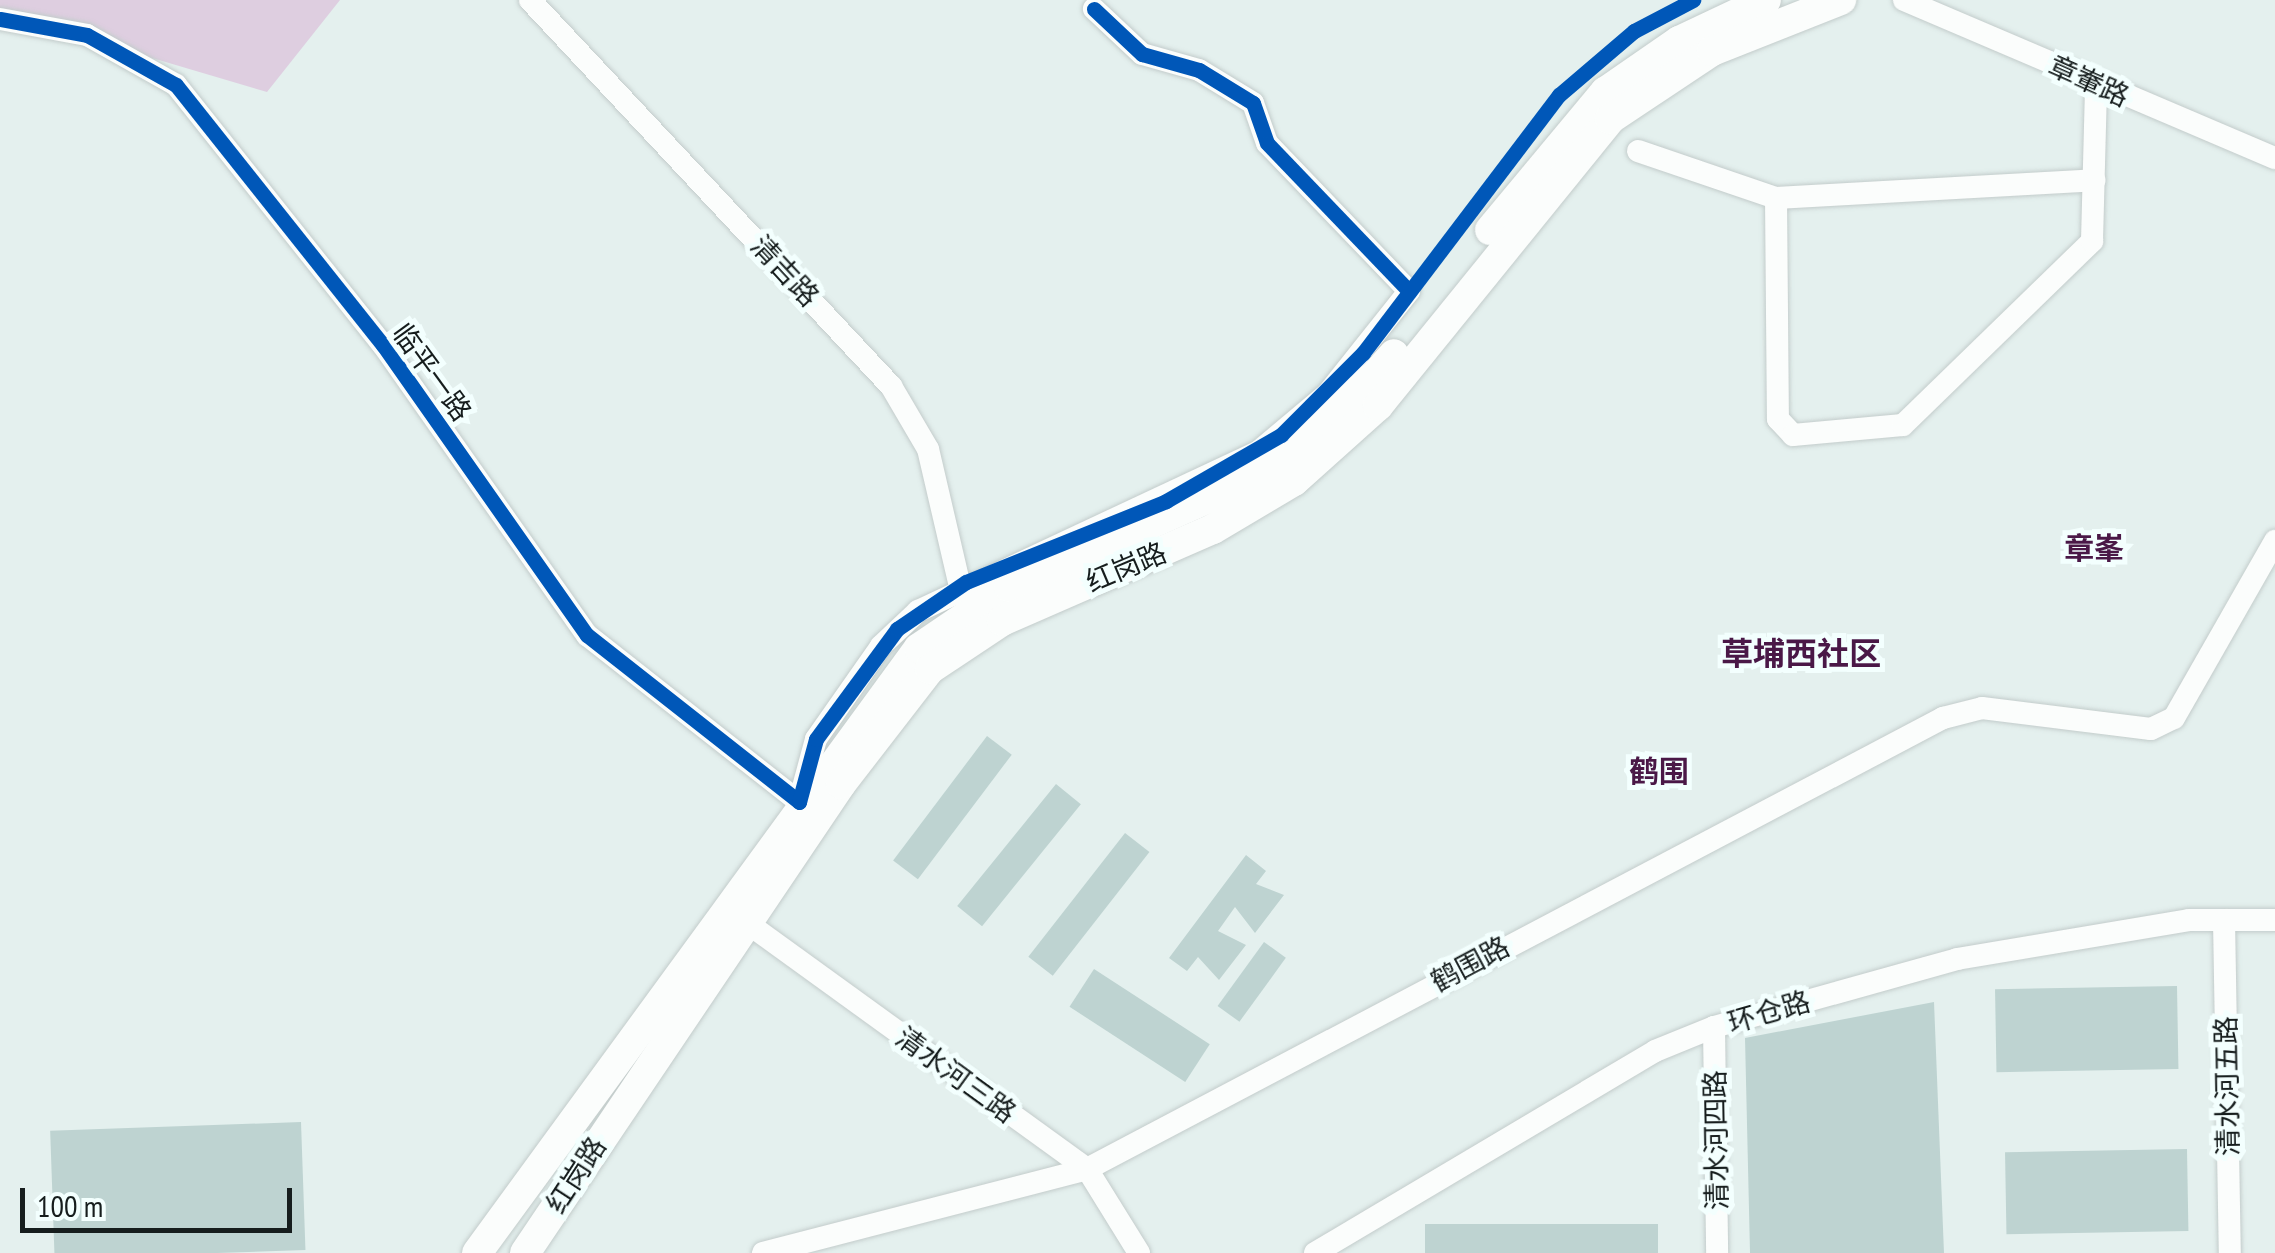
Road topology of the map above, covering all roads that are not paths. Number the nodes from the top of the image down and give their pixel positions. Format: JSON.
{"nodes":[{"id":1,"x":530,"y":0,"type":"edge"},
{"id":2,"x":1764,"y":0,"type":"edge"},
{"id":3,"x":1841,"y":0,"type":"edge"},
{"id":4,"x":1904,"y":0,"type":"edge"},
{"id":5,"x":1094,"y":9,"type":"dead end"},
{"id":6,"x":0,"y":19,"type":"edge"},
{"id":7,"x":2096,"y":84,"type":"junction"},
{"id":8,"x":1638,"y":151,"type":"dead end"},
{"id":9,"x":2275,"y":158,"type":"edge"},
{"id":10,"x":2094,"y":180,"type":"junction"},
{"id":11,"x":1776,"y":198,"type":"junction"},
{"id":12,"x":2275,"y":541,"type":"edge"},
{"id":13,"x":960,"y":587,"type":"junction"},
{"id":14,"x":799,"y":802,"type":"junction"},
{"id":15,"x":2224,"y":920,"type":"junction"},
{"id":16,"x":2275,"y":920,"type":"edge"},
{"id":17,"x":746,"y":922,"type":"junction"},
{"id":18,"x":1714,"y":1027,"type":"junction"},
{"id":19,"x":1087,"y":1169,"type":"junction"},
{"id":20,"x":505,"y":1214,"type":"junction"},
{"id":21,"x":529,"y":1246,"type":"edge"},
{"id":22,"x":477,"y":1253,"type":"edge"},
{"id":23,"x":763,"y":1253,"type":"edge"},
{"id":24,"x":1139,"y":1253,"type":"edge"},
{"id":25,"x":1316,"y":1253,"type":"edge"},
{"id":26,"x":1717,"y":1253,"type":"edge"},
{"id":27,"x":2230,"y":1253,"type":"edge"}],
"edges":[{"from":1,"to":13,"type":"street","name":"清吉路"},
{"from":2,"to":14,"type":"main road","name":"红岗路"},
{"from":3,"to":17,"type":"main road","name":"红岗路"},
{"from":4,"to":7,"type":"street","name":"章輋路"},
{"from":5,"to":13,"type":"street"},
{"from":6,"to":14,"type":"street","name":"临平一路"},
{"from":7,"to":9,"type":"street","name":"章輋路"},
{"from":7,"to":10,"type":"street"},
{"from":8,"to":11,"type":"street"},
{"from":10,"to":11,"type":"street"},
{"from":10,"to":11,"type":"street"},
{"from":12,"to":19,"type":"street","name":"鹤围路"},
{"from":13,"to":14,"type":"street"},
{"from":14,"to":20,"type":"main road","name":"红岗路"},
{"from":15,"to":16,"type":"street","name":"环仓路"},
{"from":15,"to":18,"type":"street","name":"环仓路"},
{"from":15,"to":27,"type":"street","name":"清水河五路"},
{"from":17,"to":19,"type":"street","name":"清水河三路"},
{"from":17,"to":21,"type":"main road","name":"红岗路"},
{"from":18,"to":25,"type":"street","name":"环仓路"},
{"from":18,"to":26,"type":"street","name":"清水河四路"},
{"from":19,"to":23,"type":"street","name":"鹤围路"},
{"from":19,"to":24,"type":"street","name":"清水河三路"},
{"from":20,"to":21,"type":"main road"},
{"from":20,"to":22,"type":"main road","name":"红岗路"}]}
